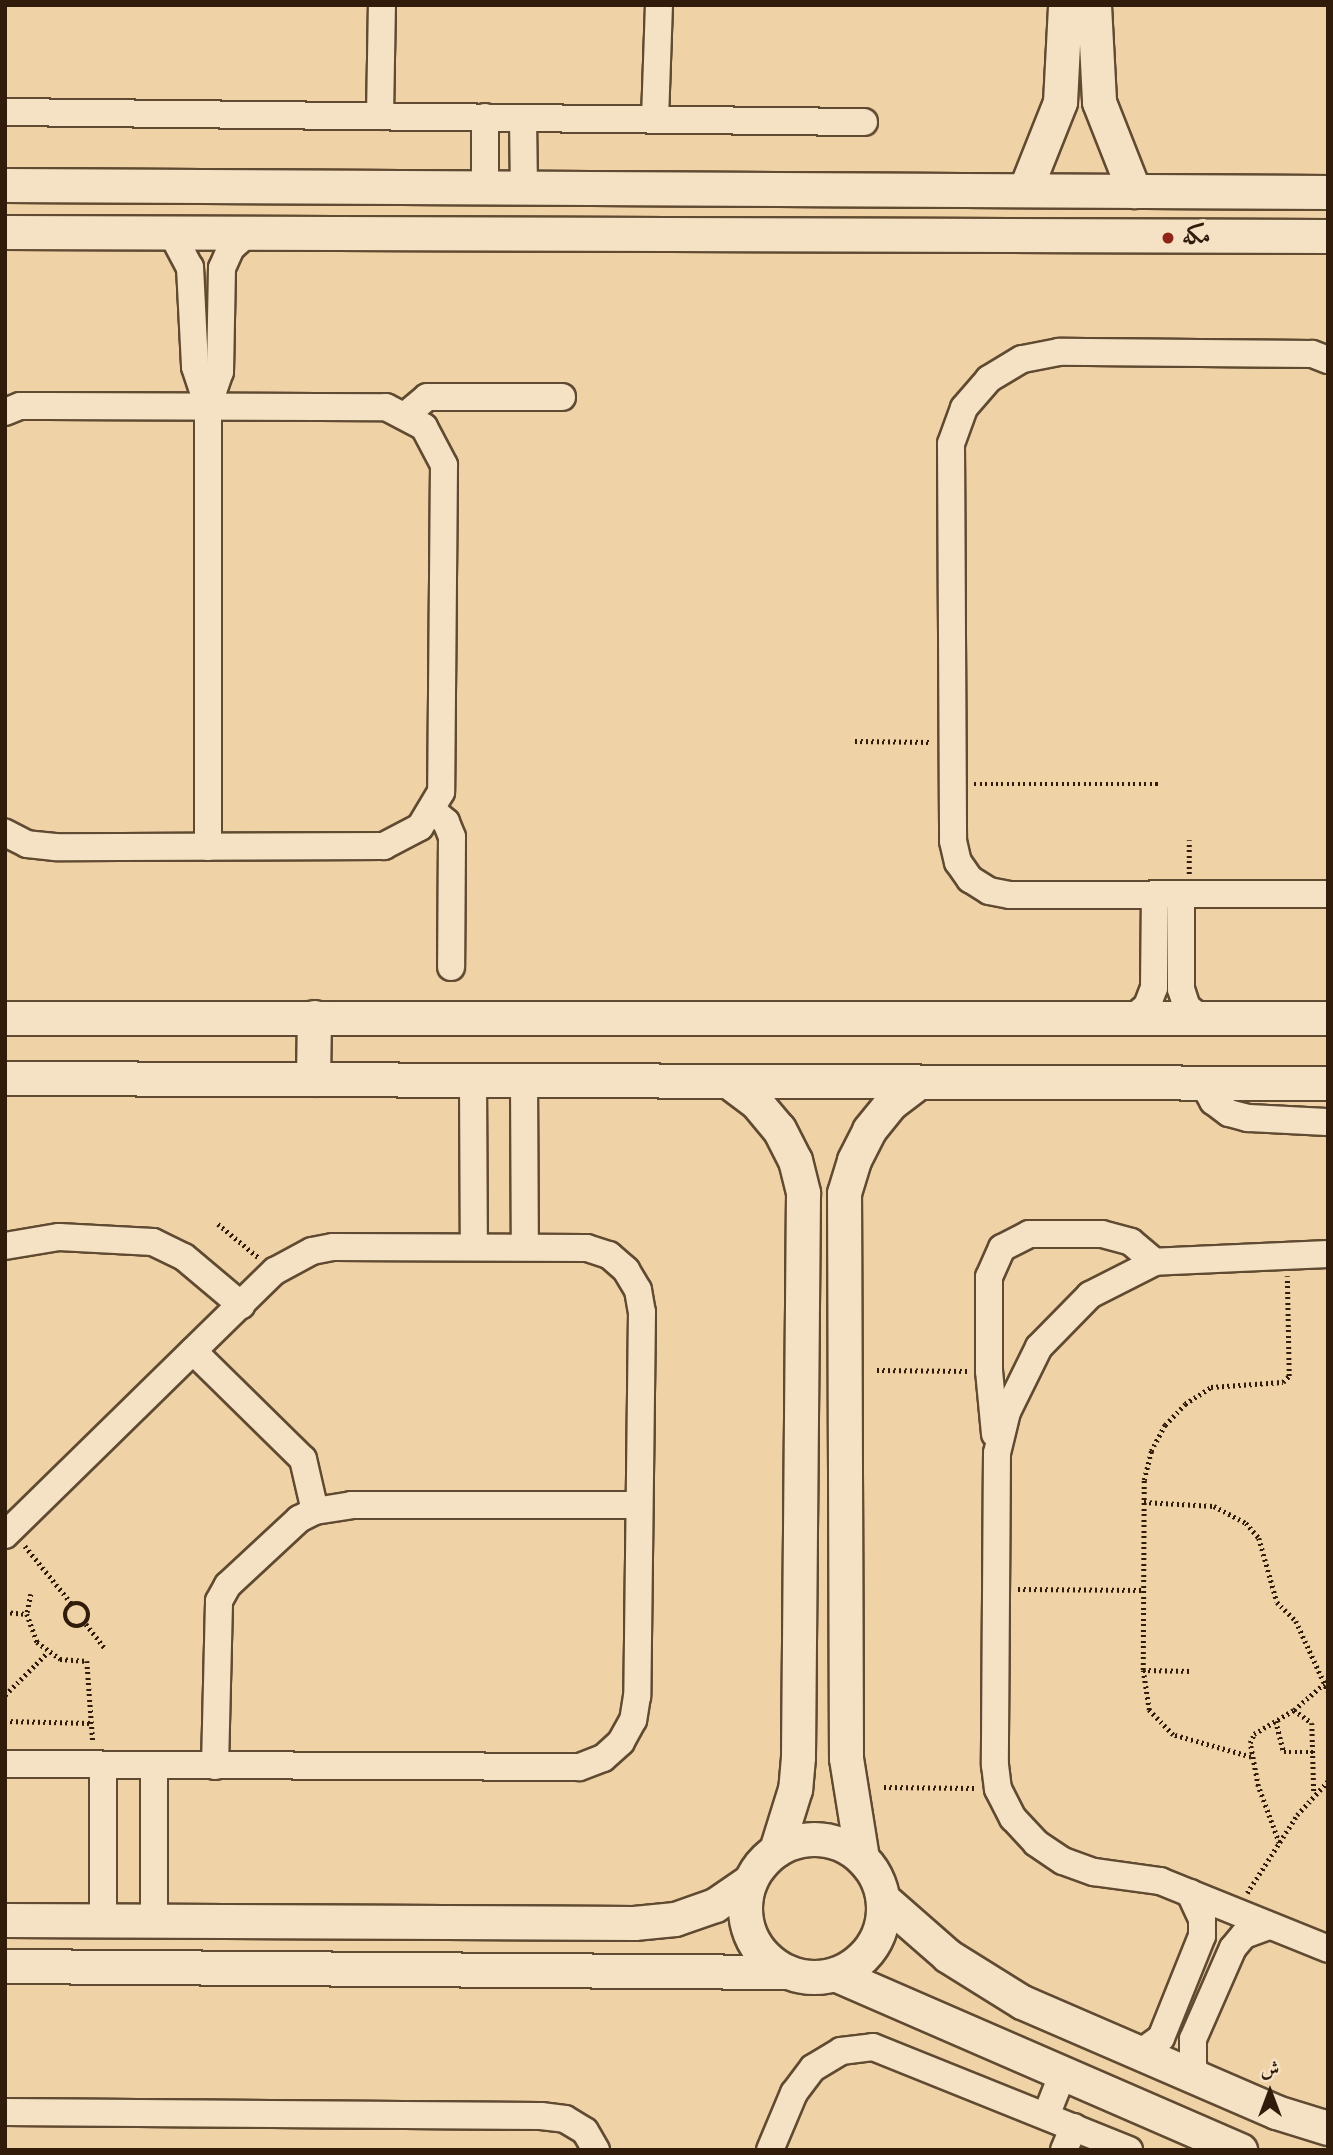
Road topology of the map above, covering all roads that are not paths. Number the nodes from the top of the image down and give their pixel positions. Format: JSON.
{"nodes":[{"id":1,"x":382,"y":5,"type":"edge"},
{"id":2,"x":659,"y":5,"type":"edge"},
{"id":3,"x":1065,"y":5,"type":"edge"},
{"id":4,"x":1094,"y":5,"type":"edge"},
{"id":5,"x":5,"y":112,"type":"edge"},
{"id":6,"x":380,"y":116,"type":"junction"},
{"id":7,"x":485,"y":117,"type":"junction"},
{"id":8,"x":523,"y":118,"type":"junction"},
{"id":9,"x":655,"y":119,"type":"junction"},
{"id":10,"x":864,"y":122,"type":"dead end"},
{"id":11,"x":5,"y":185,"type":"edge"},
{"id":12,"x":485,"y":187,"type":"junction"},
{"id":13,"x":524,"y":188,"type":"junction"},
{"id":14,"x":664,"y":189,"type":"junction"},
{"id":15,"x":1025,"y":190,"type":"junction"},
{"id":16,"x":1135,"y":191,"type":"junction"},
{"id":17,"x":1328,"y":192,"type":"edge"},
{"id":18,"x":5,"y":232,"type":"edge"},
{"id":19,"x":171,"y":232,"type":"junction"},
{"id":20,"x":250,"y":232,"type":"junction"},
{"id":21,"x":664,"y":234,"type":"junction"},
{"id":22,"x":1328,"y":236,"type":"edge"},
{"id":23,"x":1328,"y":359,"type":"edge"},
{"id":24,"x":562,"y":397,"type":"dead end"},
{"id":25,"x":208,"y":407,"type":"junction"},
{"id":26,"x":5,"y":412,"type":"edge"},
{"id":27,"x":407,"y":415,"type":"junction"},
{"id":28,"x":433,"y":811,"type":"junction"},
{"id":29,"x":5,"y":833,"type":"edge"},
{"id":30,"x":208,"y":847,"type":"junction"},
{"id":31,"x":1328,"y":894,"type":"edge"},
{"id":32,"x":1175,"y":895,"type":"junction"},
{"id":33,"x":451,"y":967,"type":"dead end"},
{"id":34,"x":11,"y":1016,"type":"edge"},
{"id":35,"x":314,"y":1017,"type":"junction"},
{"id":36,"x":1133,"y":1018,"type":"junction"},
{"id":37,"x":1202,"y":1018,"type":"junction"},
{"id":38,"x":1328,"y":1018,"type":"edge"},
{"id":39,"x":5,"y":1078,"type":"edge"},
{"id":40,"x":313,"y":1079,"type":"junction"},
{"id":41,"x":473,"y":1080,"type":"junction"},
{"id":42,"x":524,"y":1080,"type":"junction"},
{"id":43,"x":728,"y":1081,"type":"junction"},
{"id":44,"x":919,"y":1082,"type":"junction"},
{"id":45,"x":1203,"y":1083,"type":"junction"},
{"id":46,"x":1328,"y":1083,"type":"edge"},
{"id":47,"x":1328,"y":1122,"type":"edge"},
{"id":48,"x":5,"y":1245,"type":"edge"},
{"id":49,"x":474,"y":1247,"type":"junction"},
{"id":50,"x":525,"y":1247,"type":"junction"},
{"id":51,"x":1328,"y":1254,"type":"edge"},
{"id":52,"x":1155,"y":1262,"type":"junction"},
{"id":53,"x":241,"y":1305,"type":"junction"},
{"id":54,"x":193,"y":1351,"type":"junction"},
{"id":55,"x":997,"y":1453,"type":"junction"},
{"id":56,"x":639,"y":1505,"type":"junction"},
{"id":57,"x":315,"y":1511,"type":"junction"},
{"id":58,"x":8,"y":1532,"type":"edge"},
{"id":59,"x":5,"y":1764,"type":"edge"},
{"id":60,"x":99,"y":1766,"type":"junction"},
{"id":61,"x":154,"y":1766,"type":"junction"},
{"id":62,"x":215,"y":1766,"type":"junction"},
{"id":63,"x":776,"y":1850,"type":"junction"},
{"id":64,"x":862,"y":1858,"type":"junction"},
{"id":65,"x":750,"y":1881,"type":"junction"},
{"id":66,"x":1190,"y":1893,"type":"junction"},
{"id":67,"x":883,"y":1899,"type":"junction"},
{"id":68,"x":5,"y":1920,"type":"edge"},
{"id":69,"x":103,"y":1920,"type":"junction"},
{"id":70,"x":154,"y":1921,"type":"junction"},
{"id":71,"x":1269,"y":1926,"type":"junction"},
{"id":72,"x":1328,"y":1949,"type":"edge"},
{"id":73,"x":5,"y":1966,"type":"edge"},
{"id":74,"x":788,"y":1972,"type":"junction"},
{"id":75,"x":835,"y":1974,"type":"junction"},
{"id":76,"x":1140,"y":2053,"type":"junction"},
{"id":77,"x":1063,"y":2073,"type":"junction"},
{"id":78,"x":1199,"y":2078,"type":"junction"},
{"id":79,"x":5,"y":2112,"type":"edge"},
{"id":80,"x":1046,"y":2116,"type":"junction"},
{"id":81,"x":1328,"y":2128,"type":"edge"},
{"id":82,"x":1069,"y":2138,"type":"edge"},
{"id":83,"x":596,"y":2150,"type":"edge"},
{"id":84,"x":770,"y":2150,"type":"edge"},
{"id":85,"x":1129,"y":2150,"type":"edge"},
{"id":86,"x":1240,"y":2150,"type":"edge"}],
"edges":[{"from":1,"to":6,"type":"street"},
{"from":2,"to":9,"type":"street"},
{"from":3,"to":15,"type":"street"},
{"from":4,"to":16,"type":"street"},
{"from":5,"to":6,"type":"street"},
{"from":6,"to":7,"type":"street"},
{"from":7,"to":8,"type":"street"},
{"from":7,"to":12,"type":"street"},
{"from":8,"to":9,"type":"street"},
{"from":8,"to":13,"type":"street"},
{"from":9,"to":10,"type":"street"},
{"from":11,"to":12,"type":"street"},
{"from":12,"to":13,"type":"street"},
{"from":13,"to":14,"type":"street"},
{"from":14,"to":15,"type":"street"},
{"from":14,"to":21,"type":"street"},
{"from":15,"to":16,"type":"street"},
{"from":16,"to":17,"type":"street"},
{"from":18,"to":19,"type":"street"},
{"from":19,"to":20,"type":"street"},
{"from":19,"to":25,"type":"street"},
{"from":20,"to":21,"type":"street"},
{"from":20,"to":25,"type":"street"},
{"from":21,"to":22,"type":"street"},
{"from":23,"to":32,"type":"street"},
{"from":24,"to":27,"type":"street"},
{"from":25,"to":26,"type":"street"},
{"from":25,"to":27,"type":"street"},
{"from":25,"to":30,"type":"street"},
{"from":27,"to":28,"type":"street"},
{"from":28,"to":30,"type":"street"},
{"from":28,"to":33,"type":"street"},
{"from":29,"to":30,"type":"street"},
{"from":31,"to":32,"type":"street"},
{"from":32,"to":36,"type":"street"},
{"from":32,"to":37,"type":"street"},
{"from":34,"to":35,"type":"street"},
{"from":35,"to":36,"type":"street"},
{"from":35,"to":40,"type":"street"},
{"from":36,"to":37,"type":"street"},
{"from":37,"to":38,"type":"street"},
{"from":39,"to":40,"type":"street"},
{"from":40,"to":41,"type":"street"},
{"from":41,"to":42,"type":"street"},
{"from":41,"to":49,"type":"street"},
{"from":42,"to":43,"type":"street"},
{"from":42,"to":50,"type":"street"},
{"from":43,"to":44,"type":"street"},
{"from":43,"to":63,"type":"street"},
{"from":44,"to":45,"type":"street"},
{"from":44,"to":64,"type":"street"},
{"from":45,"to":46,"type":"street"},
{"from":45,"to":47,"type":"street"},
{"from":48,"to":53,"type":"street"},
{"from":49,"to":50,"type":"street"},
{"from":49,"to":53,"type":"street"},
{"from":50,"to":56,"type":"street"},
{"from":51,"to":52,"type":"street"},
{"from":52,"to":55,"type":"street"},
{"from":52,"to":55,"type":"street"},
{"from":53,"to":54,"type":"street"},
{"from":54,"to":57,"type":"street"},
{"from":54,"to":58,"type":"street"},
{"from":55,"to":66,"type":"street"},
{"from":56,"to":57,"type":"street"},
{"from":56,"to":62,"type":"street"},
{"from":57,"to":62,"type":"street"},
{"from":59,"to":60,"type":"street"},
{"from":60,"to":61,"type":"street"},
{"from":60,"to":69,"type":"street"},
{"from":61,"to":62,"type":"street"},
{"from":61,"to":70,"type":"street"},
{"from":63,"to":64,"type":"street"},
{"from":63,"to":65,"type":"street"},
{"from":64,"to":67,"type":"street"},
{"from":65,"to":70,"type":"street"},
{"from":65,"to":74,"type":"street"},
{"from":66,"to":71,"type":"street"},
{"from":66,"to":76,"type":"street"},
{"from":67,"to":75,"type":"street"},
{"from":67,"to":76,"type":"street"},
{"from":68,"to":69,"type":"street"},
{"from":69,"to":70,"type":"street"},
{"from":71,"to":72,"type":"street"},
{"from":71,"to":78,"type":"street"},
{"from":73,"to":74,"type":"street"},
{"from":74,"to":75,"type":"street"},
{"from":75,"to":77,"type":"street"},
{"from":76,"to":78,"type":"street"},
{"from":77,"to":80,"type":"street"},
{"from":77,"to":86,"type":"street"},
{"from":78,"to":81,"type":"street"},
{"from":79,"to":83,"type":"street"},
{"from":80,"to":82,"type":"street"},
{"from":80,"to":84,"type":"street"},
{"from":82,"to":85,"type":"street"}]}
